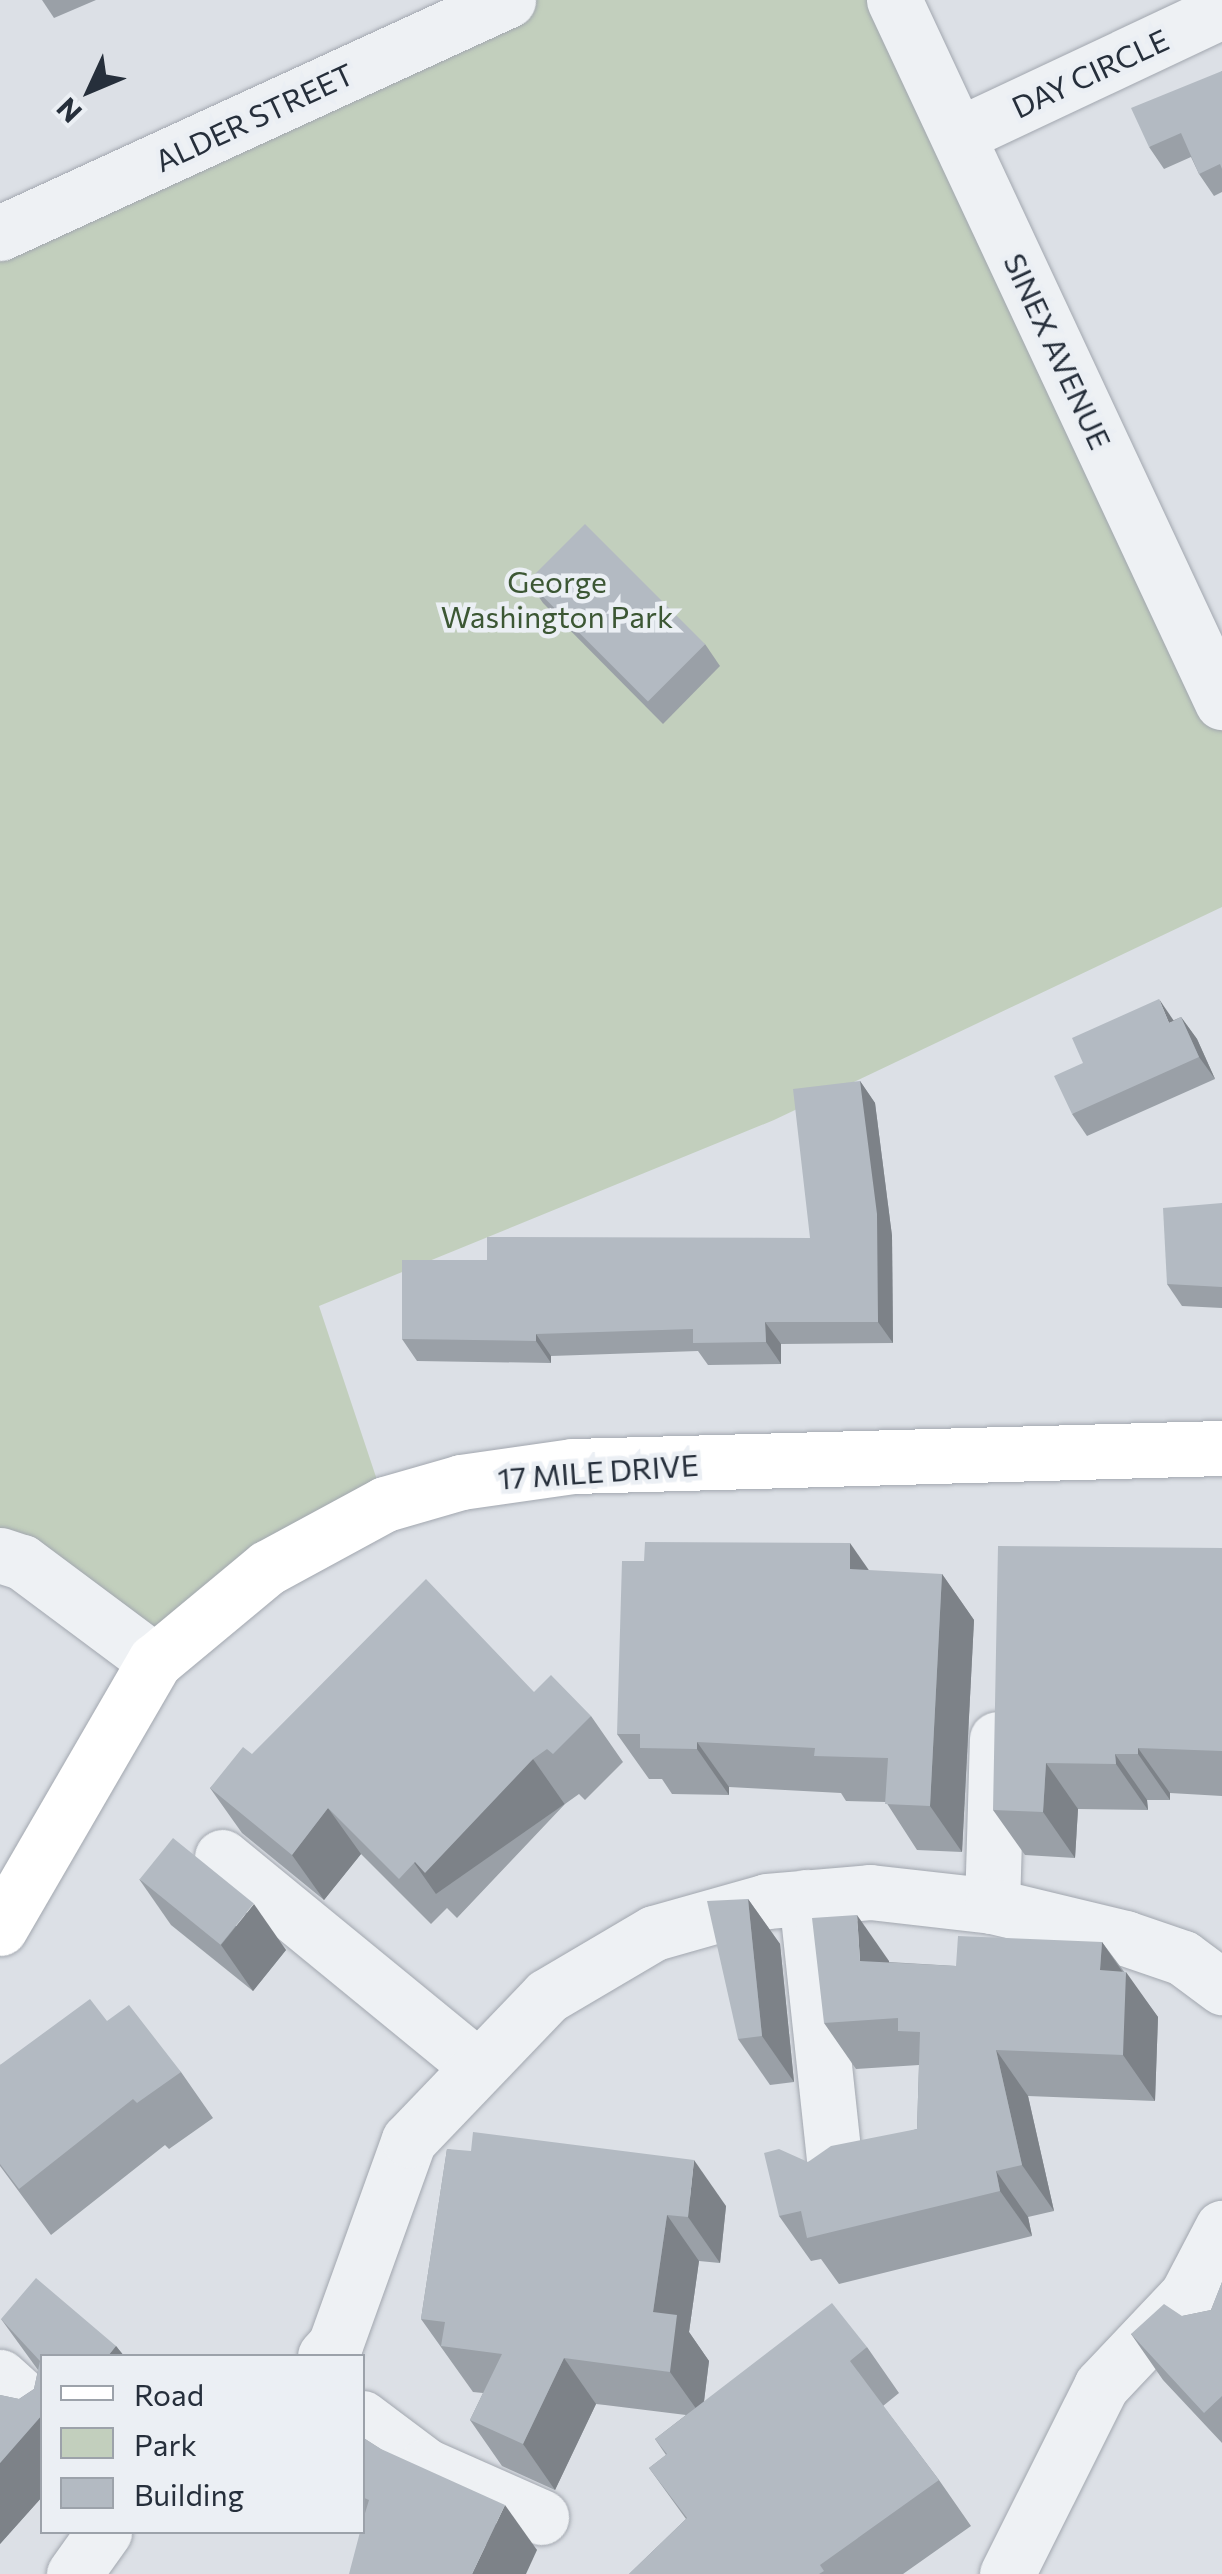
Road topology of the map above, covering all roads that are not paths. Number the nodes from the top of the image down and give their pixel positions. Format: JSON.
{"nodes":[{"id":1,"x":508,"y":0,"type":"edge"},
{"id":2,"x":894,"y":0,"type":"edge"},
{"id":3,"x":1222,"y":11,"type":"edge"},
{"id":4,"x":958,"y":135,"type":"junction"},
{"id":5,"x":0,"y":233,"type":"edge"},
{"id":6,"x":1222,"y":702,"type":"edge"},
{"id":7,"x":1222,"y":1448,"type":"edge"},
{"id":8,"x":0,"y":1555,"type":"edge"},
{"id":9,"x":154,"y":1661,"type":"junction"},
{"id":10,"x":998,"y":1695,"type":"edge"},
{"id":11,"x":222,"y":1858,"type":"dead end"},
{"id":12,"x":806,"y":1897,"type":"junction"},
{"id":13,"x":992,"y":1906,"type":"junction"},
{"id":14,"x":0,"y":1928,"type":"edge"},
{"id":15,"x":1222,"y":1987,"type":"edge"},
{"id":16,"x":477,"y":2066,"type":"junction"},
{"id":17,"x":836,"y":2177,"type":"edge"},
{"id":18,"x":1222,"y":2228,"type":"edge"},
{"id":19,"x":1204,"y":2313,"type":"edge"},
{"id":20,"x":327,"y":2354,"type":"edge"},
{"id":21,"x":0,"y":2377,"type":"edge"},
{"id":22,"x":40,"y":2413,"type":"edge"},
{"id":23,"x":365,"y":2420,"type":"edge"},
{"id":24,"x":542,"y":2517,"type":"dead end"},
{"id":25,"x":103,"y":2534,"type":"edge"},
{"id":26,"x":74,"y":2574,"type":"edge"},
{"id":27,"x":1008,"y":2574,"type":"edge"}],
"edges":[{"from":1,"to":5,"type":"street","name":"ALDER STREET"},
{"from":2,"to":4,"type":"street","name":"SINEX AVENUE"},
{"from":3,"to":4,"type":"street","name":"DAY CIRCLE"},
{"from":4,"to":6,"type":"street","name":"SINEX AVENUE"},
{"from":7,"to":9,"type":"main road","name":"17 MILE DRIVE"},
{"from":8,"to":9,"type":"street"},
{"from":9,"to":14,"type":"main road","name":"17 MILE DRIVE"},
{"from":10,"to":13,"type":"street"},
{"from":11,"to":16,"type":"street"},
{"from":12,"to":13,"type":"street"},
{"from":12,"to":16,"type":"street"},
{"from":12,"to":17,"type":"street"},
{"from":13,"to":15,"type":"street"},
{"from":16,"to":20,"type":"street"},
{"from":18,"to":19,"type":"street"},
{"from":19,"to":27,"type":"street"},
{"from":21,"to":22,"type":"street"},
{"from":23,"to":24,"type":"street"},
{"from":25,"to":26,"type":"street"}]}
